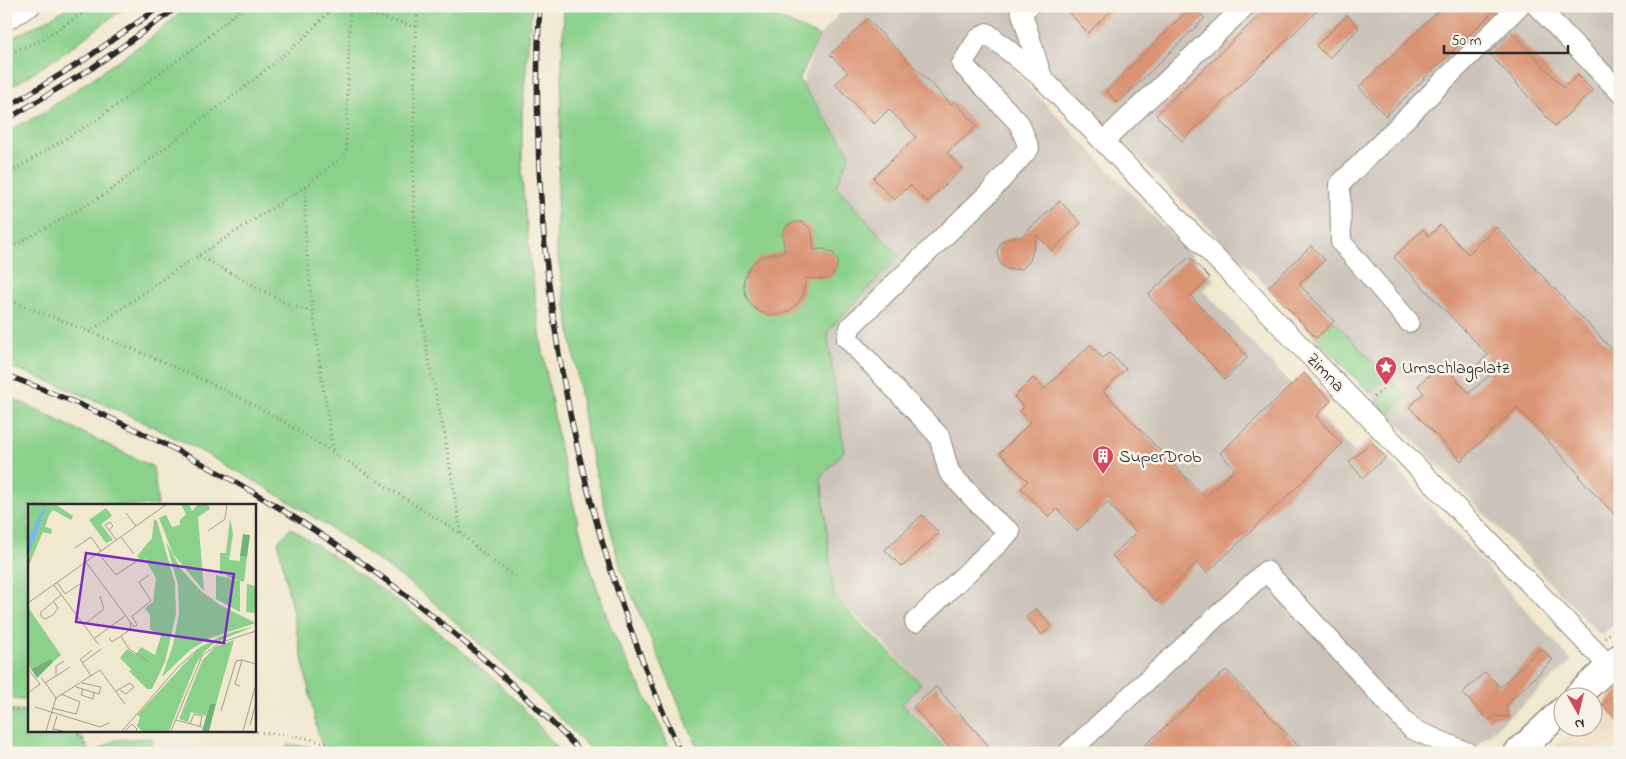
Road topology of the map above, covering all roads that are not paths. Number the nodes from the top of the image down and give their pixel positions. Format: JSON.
{"nodes":[{"id":1,"x":30,"y":6,"type":"edge"},
{"id":2,"x":1029,"y":6,"type":"edge"},
{"id":3,"x":1245,"y":6,"type":"edge"},
{"id":4,"x":1519,"y":6,"type":"edge"},
{"id":5,"x":1537,"y":6,"type":"edge"},
{"id":6,"x":6,"y":20,"type":"edge"},
{"id":7,"x":1042,"y":78,"type":"junction"},
{"id":8,"x":1620,"y":92,"type":"edge"},
{"id":9,"x":1107,"y":138,"type":"dead end"},
{"id":10,"x":1409,"y":322,"type":"dead end"},
{"id":11,"x":914,"y":622,"type":"dead end"},
{"id":12,"x":1615,"y":662,"type":"edge"},
{"id":13,"x":1588,"y":686,"type":"edge"},
{"id":14,"x":1554,"y":719,"type":"edge"},
{"id":15,"x":1068,"y":753,"type":"edge"},
{"id":16,"x":1468,"y":753,"type":"edge"},
{"id":17,"x":1518,"y":753,"type":"edge"}],
"edges":[{"from":1,"to":6,"type":"street"},
{"from":2,"to":7,"type":"street"},
{"from":3,"to":9,"type":"street"},
{"from":4,"to":10,"type":"street"},
{"from":5,"to":8,"type":"street"},
{"from":7,"to":11,"type":"street","name":"Zimna"},
{"from":7,"to":12,"type":"street","name":"Zimna"},
{"from":12,"to":13,"type":"main road"},
{"from":14,"to":17,"type":"main road"},
{"from":15,"to":16,"type":"street"}]}
